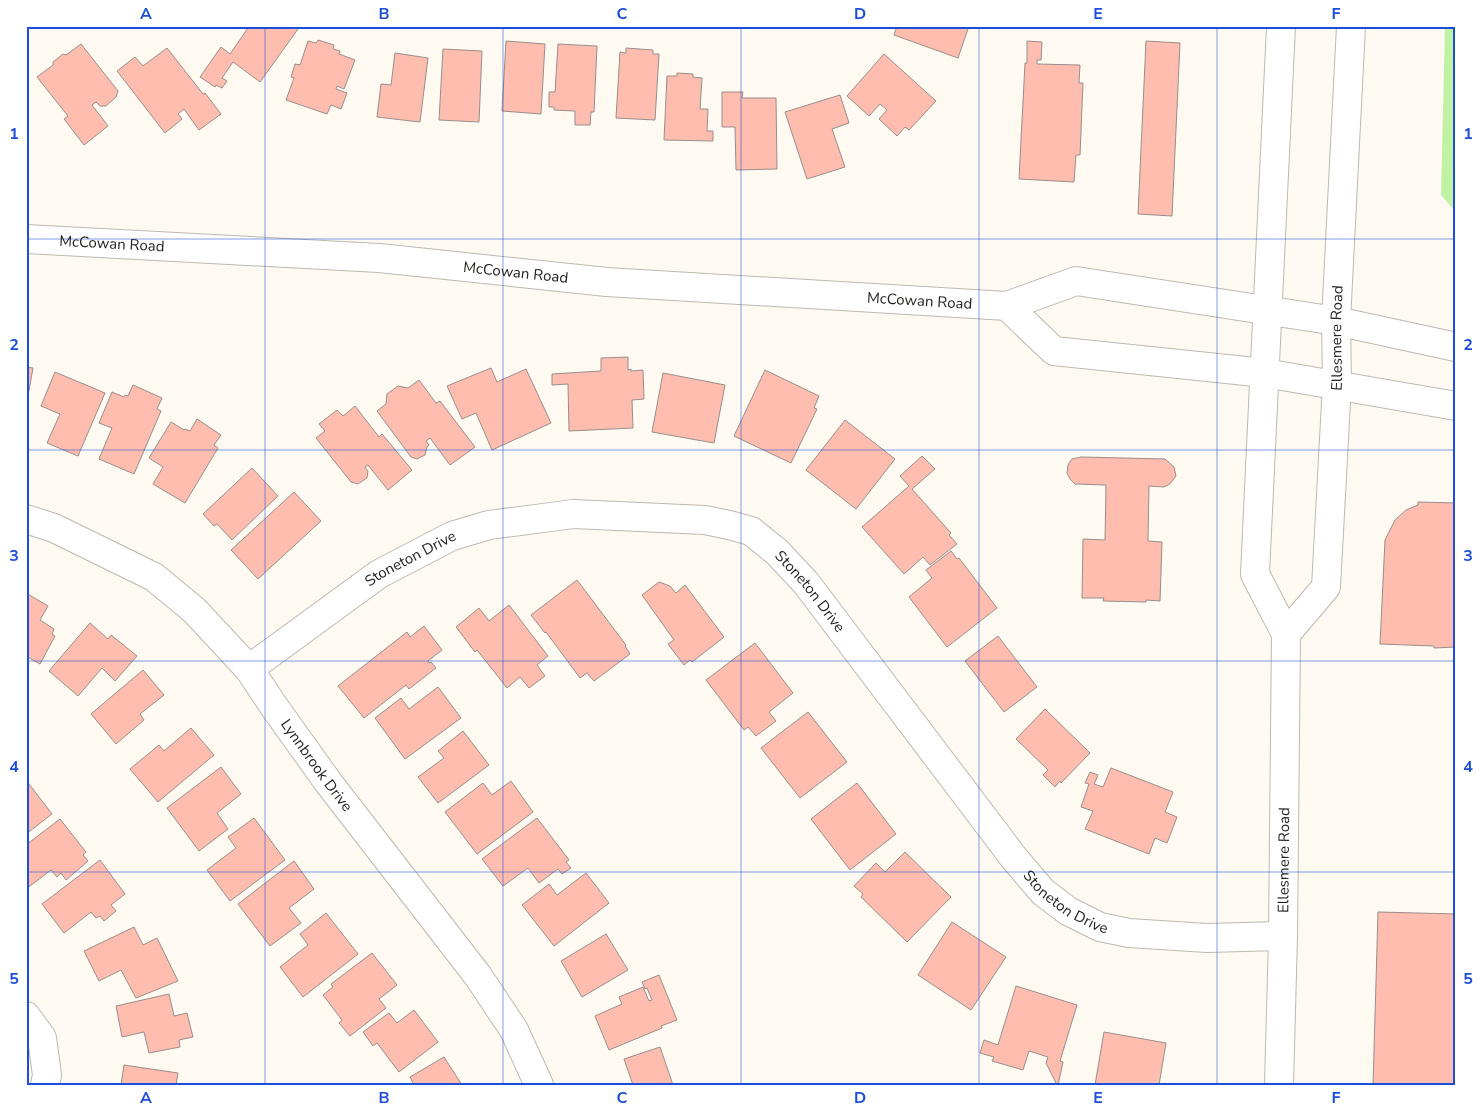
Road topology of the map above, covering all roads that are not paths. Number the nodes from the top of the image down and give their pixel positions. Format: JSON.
{"nodes":[{"id":1,"x":1281,"y":26,"type":"edge"},
{"id":2,"x":1351,"y":26,"type":"edge"},
{"id":3,"x":26,"y":239,"type":"edge"},
{"id":4,"x":1006,"y":306,"type":"junction"},
{"id":5,"x":1267,"y":309,"type":"junction"},
{"id":6,"x":1336,"y":321,"type":"junction"},
{"id":7,"x":1456,"y":347,"type":"edge"},
{"id":8,"x":1266,"y":372,"type":"junction"},
{"id":9,"x":1337,"y":384,"type":"junction"},
{"id":10,"x":1456,"y":406,"type":"edge"},
{"id":11,"x":26,"y":519,"type":"edge"},
{"id":12,"x":1286,"y":634,"type":"junction"},
{"id":13,"x":249,"y":669,"type":"junction"},
{"id":14,"x":1283,"y":936,"type":"junction"},
{"id":15,"x":26,"y":1016,"type":"edge"},
{"id":16,"x":45,"y":1085,"type":"edge"},
{"id":17,"x":539,"y":1085,"type":"edge"},
{"id":18,"x":1279,"y":1085,"type":"edge"}],
"edges":[{"from":1,"to":5,"type":"main road","name":"Ellesmere Road"},
{"from":2,"to":6,"type":"main road","name":"Ellesmere Road"},
{"from":3,"to":4,"type":"main road","name":"McCowan Road"},
{"from":4,"to":5,"type":"main road","name":"McCowan Road"},
{"from":4,"to":8,"type":"main road"},
{"from":5,"to":6,"type":"main road","name":"McCowan Road"},
{"from":5,"to":8,"type":"main road","name":"Ellesmere Road"},
{"from":6,"to":7,"type":"main road","name":"McCowan Road"},
{"from":6,"to":9,"type":"main road","name":"Ellesmere Road"},
{"from":8,"to":9,"type":"main road"},
{"from":8,"to":12,"type":"main road","name":"Ellesmere Road"},
{"from":9,"to":10,"type":"main road"},
{"from":9,"to":12,"type":"main road","name":"Ellesmere Road"},
{"from":11,"to":13,"type":"main road","name":"Lynnbrook Drive"},
{"from":12,"to":14,"type":"main road","name":"Ellesmere Road"},
{"from":13,"to":14,"type":"main road","name":"Stoneton Drive"},
{"from":13,"to":17,"type":"main road","name":"Lynnbrook Drive"},
{"from":14,"to":18,"type":"main road","name":"Ellesmere Road"},
{"from":15,"to":16,"type":"main road"}]}
